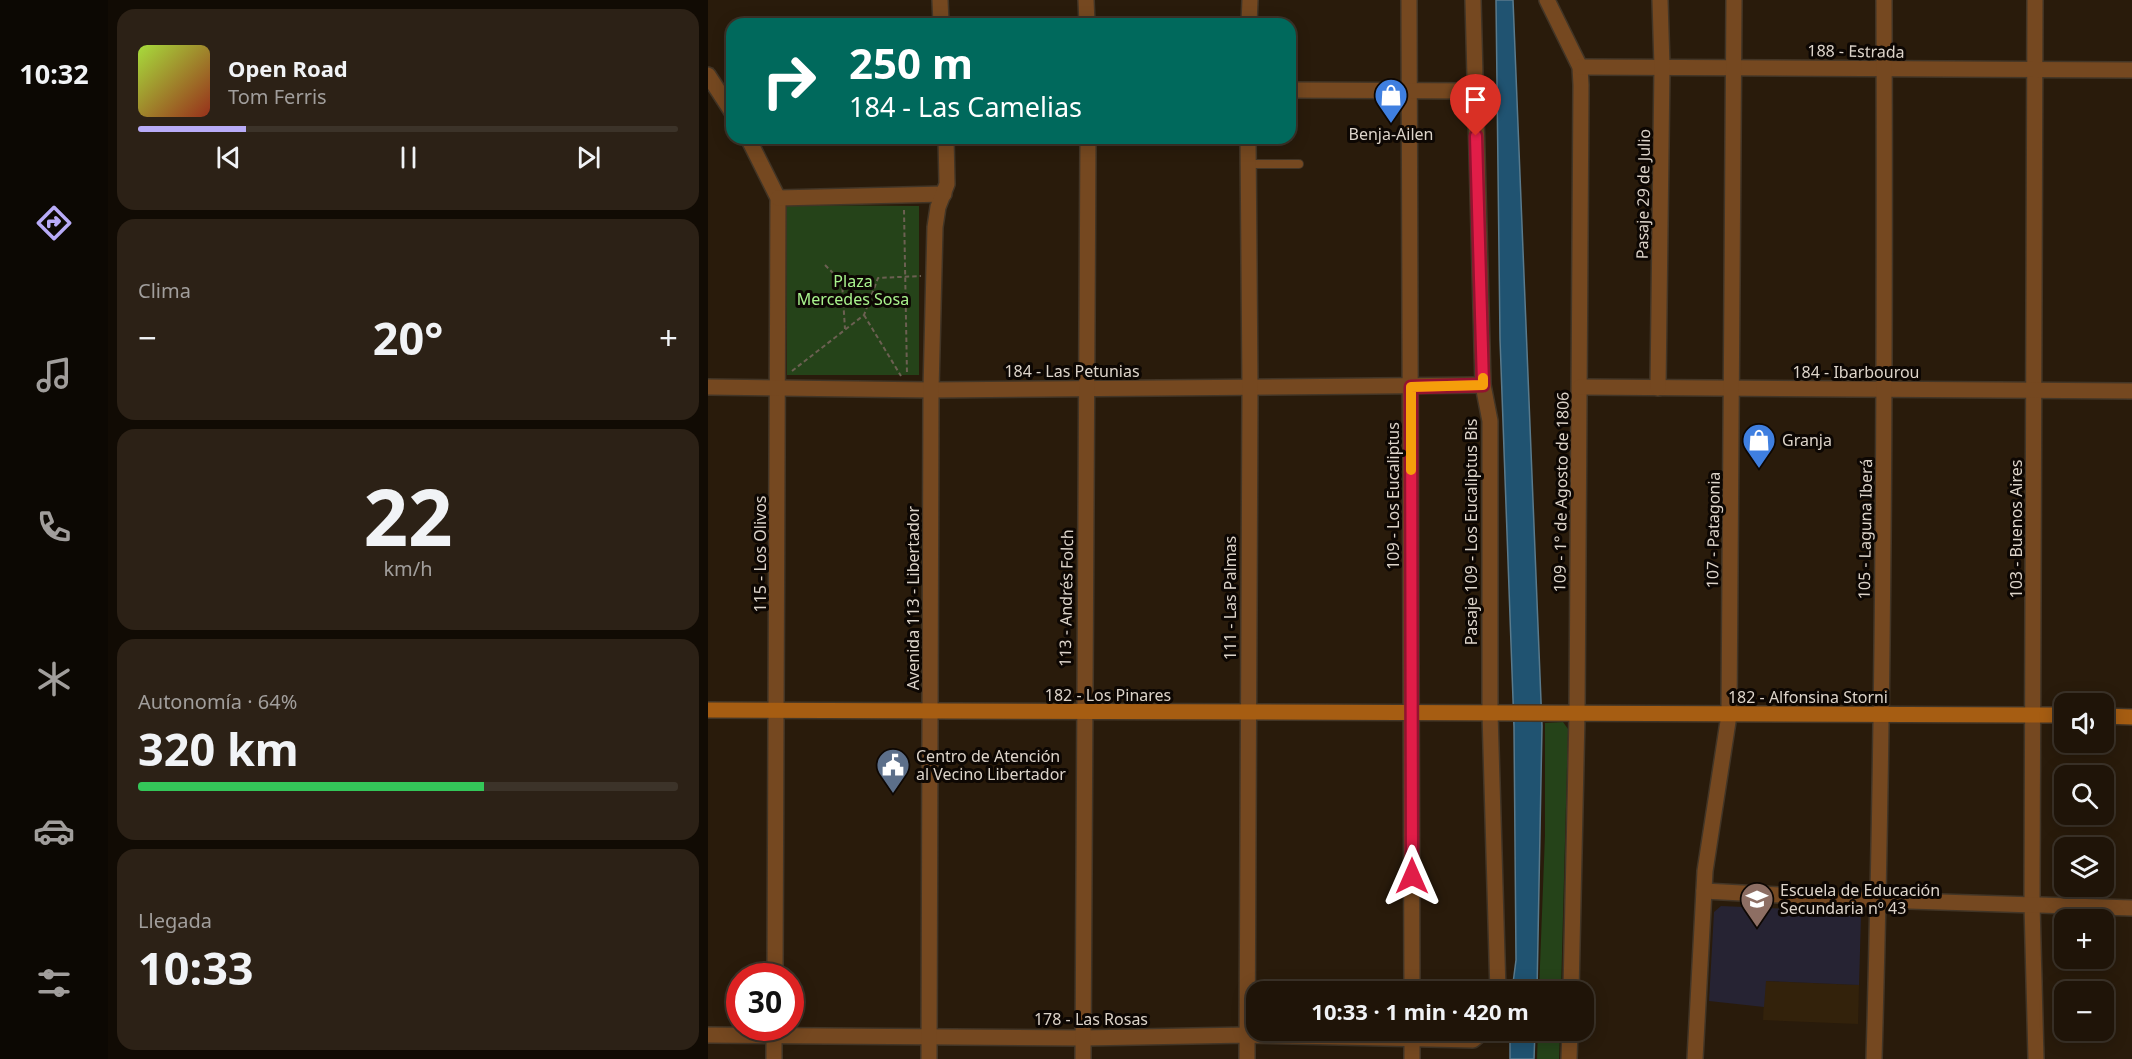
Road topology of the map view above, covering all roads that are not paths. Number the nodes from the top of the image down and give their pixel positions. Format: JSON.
{"nodes":[{"id":1,"x":940,"y":0,"type":"edge"},
{"id":2,"x":1086,"y":0,"type":"edge"},
{"id":3,"x":1250,"y":0,"type":"edge"},
{"id":4,"x":1408,"y":0,"type":"edge"},
{"id":5,"x":1473,"y":0,"type":"edge"},
{"id":6,"x":1547,"y":0,"type":"edge"},
{"id":7,"x":1660,"y":0,"type":"edge"},
{"id":8,"x":1734,"y":0,"type":"edge"},
{"id":9,"x":1884,"y":0,"type":"edge"},
{"id":10,"x":2035,"y":0,"type":"edge"},
{"id":11,"x":941,"y":18,"type":"edge"},
{"id":12,"x":1087,"y":18,"type":"edge"},
{"id":13,"x":1249,"y":18,"type":"edge"},
{"id":14,"x":1662,"y":66,"type":"junction"},
{"id":15,"x":1580,"y":67,"type":"junction"},
{"id":16,"x":1735,"y":67,"type":"junction"},
{"id":17,"x":1884,"y":70,"type":"junction"},
{"id":18,"x":2036,"y":70,"type":"junction"},
{"id":19,"x":2132,"y":70,"type":"edge"},
{"id":20,"x":708,"y":75,"type":"edge"},
{"id":21,"x":1296,"y":90,"type":"edge"},
{"id":22,"x":1409,"y":90,"type":"junction"},
{"id":23,"x":1475,"y":91,"type":"junction"},
{"id":24,"x":726,"y":103,"type":"edge"},
{"id":25,"x":751,"y":144,"type":"edge"},
{"id":26,"x":946,"y":144,"type":"edge"},
{"id":27,"x":1088,"y":144,"type":"edge"},
{"id":28,"x":1248,"y":144,"type":"edge"},
{"id":29,"x":1247,"y":164,"type":"junction"},
{"id":30,"x":1299,"y":164,"type":"dead end"},
{"id":31,"x":944,"y":194,"type":"junction"},
{"id":32,"x":778,"y":198,"type":"junction"},
{"id":33,"x":1483,"y":385,"type":"junction"},
{"id":34,"x":778,"y":386,"type":"junction"},
{"id":35,"x":708,"y":387,"type":"edge"},
{"id":36,"x":1411,"y":387,"type":"junction"},
{"id":37,"x":1580,"y":387,"type":"junction"},
{"id":38,"x":1250,"y":388,"type":"junction"},
{"id":39,"x":1658,"y":388,"type":"junction"},
{"id":40,"x":1087,"y":389,"type":"junction"},
{"id":41,"x":1733,"y":389,"type":"junction"},
{"id":42,"x":931,"y":390,"type":"junction"},
{"id":43,"x":1884,"y":390,"type":"junction"},
{"id":44,"x":2035,"y":390,"type":"junction"},
{"id":45,"x":2132,"y":391,"type":"edge"},
{"id":46,"x":708,"y":710,"type":"edge"},
{"id":47,"x":778,"y":711,"type":"junction"},
{"id":48,"x":1083,"y":712,"type":"junction"},
{"id":49,"x":932,"y":713,"type":"junction"},
{"id":50,"x":1248,"y":713,"type":"junction"},
{"id":51,"x":1490,"y":713,"type":"junction"},
{"id":52,"x":1551,"y":713,"type":"joint"},
{"id":53,"x":1412,"y":714,"type":"junction"},
{"id":54,"x":2033,"y":714,"type":"junction"},
{"id":55,"x":1577,"y":715,"type":"junction"},
{"id":56,"x":1729,"y":715,"type":"junction"},
{"id":57,"x":1881,"y":715,"type":"junction"},
{"id":58,"x":2054,"y":715,"type":"edge"},
{"id":59,"x":2114,"y":716,"type":"edge"},
{"id":60,"x":2132,"y":717,"type":"edge"},
{"id":61,"x":1704,"y":891,"type":"junction"},
{"id":62,"x":1878,"y":900,"type":"junction"},
{"id":63,"x":2032,"y":904,"type":"junction"},
{"id":64,"x":2132,"y":908,"type":"edge"},
{"id":65,"x":775,"y":963,"type":"edge"},
{"id":66,"x":1247,"y":981,"type":"edge"},
{"id":67,"x":1412,"y":981,"type":"edge"},
{"id":68,"x":1497,"y":981,"type":"edge"},
{"id":69,"x":1571,"y":981,"type":"edge"},
{"id":70,"x":804,"y":1032,"type":"edge"},
{"id":71,"x":726,"y":1034,"type":"edge"},
{"id":72,"x":708,"y":1035,"type":"edge"},
{"id":73,"x":1246,"y":1035,"type":"edge"},
{"id":74,"x":930,"y":1036,"type":"junction"},
{"id":75,"x":1083,"y":1038,"type":"junction"},
{"id":76,"x":774,"y":1041,"type":"edge"},
{"id":77,"x":1247,"y":1041,"type":"edge"},
{"id":78,"x":1412,"y":1041,"type":"edge"},
{"id":79,"x":1570,"y":1041,"type":"edge"},
{"id":80,"x":774,"y":1059,"type":"edge"},
{"id":81,"x":929,"y":1059,"type":"edge"},
{"id":82,"x":1083,"y":1059,"type":"edge"},
{"id":83,"x":1247,"y":1059,"type":"edge"},
{"id":84,"x":1412,"y":1059,"type":"edge"},
{"id":85,"x":1569,"y":1059,"type":"edge"},
{"id":86,"x":1695,"y":1059,"type":"edge"},
{"id":87,"x":1874,"y":1059,"type":"edge"},
{"id":88,"x":2036,"y":1059,"type":"edge"}],
"edges":[{"from":1,"to":11,"type":"street"},
{"from":2,"to":12,"type":"street"},
{"from":3,"to":13,"type":"street"},
{"from":4,"to":22,"type":"street","name":"109 - Los Eucaliptus"},
{"from":5,"to":23,"type":"street","name":"Pasaje 109 - Los Eucaliptus Bis"},
{"from":6,"to":15,"type":"street","name":"109 - 1° de Agosto de 1806"},
{"from":7,"to":14,"type":"street","name":"Pasaje 29 de Julio"},
{"from":8,"to":16,"type":"street","name":"107 - Patagonia"},
{"from":9,"to":17,"type":"street","name":"105 - Laguna Iberá"},
{"from":10,"to":18,"type":"street","name":"103 - Buenos Aires"},
{"from":14,"to":15,"type":"street","name":"188 - Estrada"},
{"from":14,"to":16,"type":"street","name":"188 - Estrada"},
{"from":14,"to":39,"type":"street","name":"Pasaje 29 de Julio"},
{"from":15,"to":37,"type":"street","name":"109 - 1° de Agosto de 1806"},
{"from":16,"to":17,"type":"street","name":"188 - Estrada"},
{"from":16,"to":41,"type":"street","name":"107 - Patagonia"},
{"from":17,"to":18,"type":"street","name":"188 - Estrada"},
{"from":17,"to":43,"type":"street","name":"105 - Laguna Iberá"},
{"from":18,"to":19,"type":"street","name":"188 - Estrada"},
{"from":18,"to":44,"type":"street","name":"103 - Buenos Aires"},
{"from":20,"to":24,"type":"street"},
{"from":21,"to":22,"type":"street"},
{"from":22,"to":23,"type":"street"},
{"from":22,"to":36,"type":"street","name":"109 - Los Eucaliptus"},
{"from":23,"to":33,"type":"street","name":"Pasaje 109 - Los Eucaliptus Bis"},
{"from":25,"to":32,"type":"street","name":"115 - Los Olivos"},
{"from":26,"to":31,"type":"street","name":"Avenida 113 - Libertador"},
{"from":27,"to":40,"type":"street","name":"113 - Andrés Folch"},
{"from":28,"to":29,"type":"street","name":"111 - Las Palmas"},
{"from":29,"to":30,"type":"lane"},
{"from":29,"to":38,"type":"street","name":"111 - Las Palmas"},
{"from":31,"to":32,"type":"street"},
{"from":31,"to":42,"type":"street","name":"Avenida 113 - Libertador"},
{"from":32,"to":34,"type":"street","name":"115 - Los Olivos"},
{"from":33,"to":36,"type":"street","name":"184 - Las Petunias"},
{"from":33,"to":51,"type":"street","name":"Pasaje 109 - Los Eucaliptus Bis"},
{"from":34,"to":35,"type":"street","name":"184 - Las Petunias"},
{"from":34,"to":42,"type":"street","name":"184 - Las Petunias"},
{"from":34,"to":47,"type":"street","name":"115 - Los Olivos"},
{"from":36,"to":38,"type":"street","name":"184 - Las Petunias"},
{"from":36,"to":53,"type":"street","name":"109 - Los Eucaliptus"},
{"from":37,"to":39,"type":"street","name":"184 - Ibarbourou"},
{"from":37,"to":55,"type":"street","name":"109 - 1° de Agosto de 1806"},
{"from":38,"to":40,"type":"street","name":"184 - Las Petunias"},
{"from":38,"to":50,"type":"street","name":"111 - Las Palmas"},
{"from":39,"to":41,"type":"street","name":"184 - Ibarbourou"},
{"from":40,"to":42,"type":"street","name":"184 - Las Petunias"},
{"from":40,"to":48,"type":"street","name":"113 - Andrés Folch"},
{"from":41,"to":43,"type":"street","name":"184 - Ibarbourou"},
{"from":41,"to":56,"type":"street","name":"107 - Patagonia"},
{"from":42,"to":49,"type":"street","name":"Avenida 113 - Libertador"},
{"from":43,"to":44,"type":"street","name":"184 - Ibarbourou"},
{"from":43,"to":57,"type":"street","name":"105 - Laguna Iberá"},
{"from":44,"to":45,"type":"street","name":"184 - Ibarbourou"},
{"from":44,"to":54,"type":"street","name":"103 - Buenos Aires"},
{"from":46,"to":47,"type":"street","name":"182 - Los Pinares"},
{"from":47,"to":49,"type":"street","name":"182 - Los Pinares"},
{"from":47,"to":65,"type":"street","name":"115 - Los Olivos"},
{"from":48,"to":49,"type":"street","name":"182 - Los Pinares"},
{"from":48,"to":50,"type":"street","name":"182 - Los Pinares"},
{"from":48,"to":75,"type":"street","name":"113 - Andrés Folch"},
{"from":49,"to":74,"type":"street","name":"Avenida 113 - Libertador"},
{"from":50,"to":53,"type":"street","name":"182 - Los Pinares"},
{"from":50,"to":66,"type":"street","name":"111 - Las Palmas"},
{"from":51,"to":52,"type":"street","name":"182 - Los Pinares"},
{"from":51,"to":53,"type":"street","name":"182 - Los Pinares"},
{"from":51,"to":68,"type":"street","name":"Pasaje 109 - Los Eucaliptus Bis"},
{"from":52,"to":55,"type":"street","name":"182 - Alfonsina Storni"},
{"from":53,"to":67,"type":"street","name":"109 - Los Eucaliptus"},
{"from":54,"to":57,"type":"street","name":"182 - Alfonsina Storni"},
{"from":54,"to":58,"type":"street","name":"182 - Alfonsina Storni"},
{"from":54,"to":63,"type":"street","name":"103 - Buenos Aires"},
{"from":55,"to":56,"type":"street","name":"182 - Alfonsina Storni"},
{"from":55,"to":69,"type":"street","name":"109 - 1° de Agosto de 1806"},
{"from":56,"to":57,"type":"street","name":"182 - Alfonsina Storni"},
{"from":56,"to":61,"type":"street","name":"107 - Patagonia"},
{"from":57,"to":62,"type":"street","name":"105 - Laguna Iberá"},
{"from":59,"to":60,"type":"street"},
{"from":61,"to":62,"type":"street"},
{"from":61,"to":86,"type":"street","name":"107 - Patagonia"},
{"from":62,"to":63,"type":"street"},
{"from":62,"to":87,"type":"street","name":"105 - Laguna Iberá"},
{"from":63,"to":64,"type":"street"},
{"from":63,"to":88,"type":"street","name":"103 - Buenos Aires"},
{"from":70,"to":74,"type":"street","name":"178 - Las Rosas"},
{"from":71,"to":72,"type":"street","name":"178 - Las Rosas"},
{"from":73,"to":75,"type":"street","name":"178 - Las Rosas"},
{"from":74,"to":75,"type":"street","name":"178 - Las Rosas"},
{"from":74,"to":81,"type":"street","name":"Avenida 113 - Libertador"},
{"from":75,"to":82,"type":"street","name":"113 - Andrés Folch"},
{"from":76,"to":80,"type":"street"},
{"from":77,"to":83,"type":"street","name":"111 - Las Palmas"},
{"from":78,"to":84,"type":"street"},
{"from":79,"to":85,"type":"street"}]}
